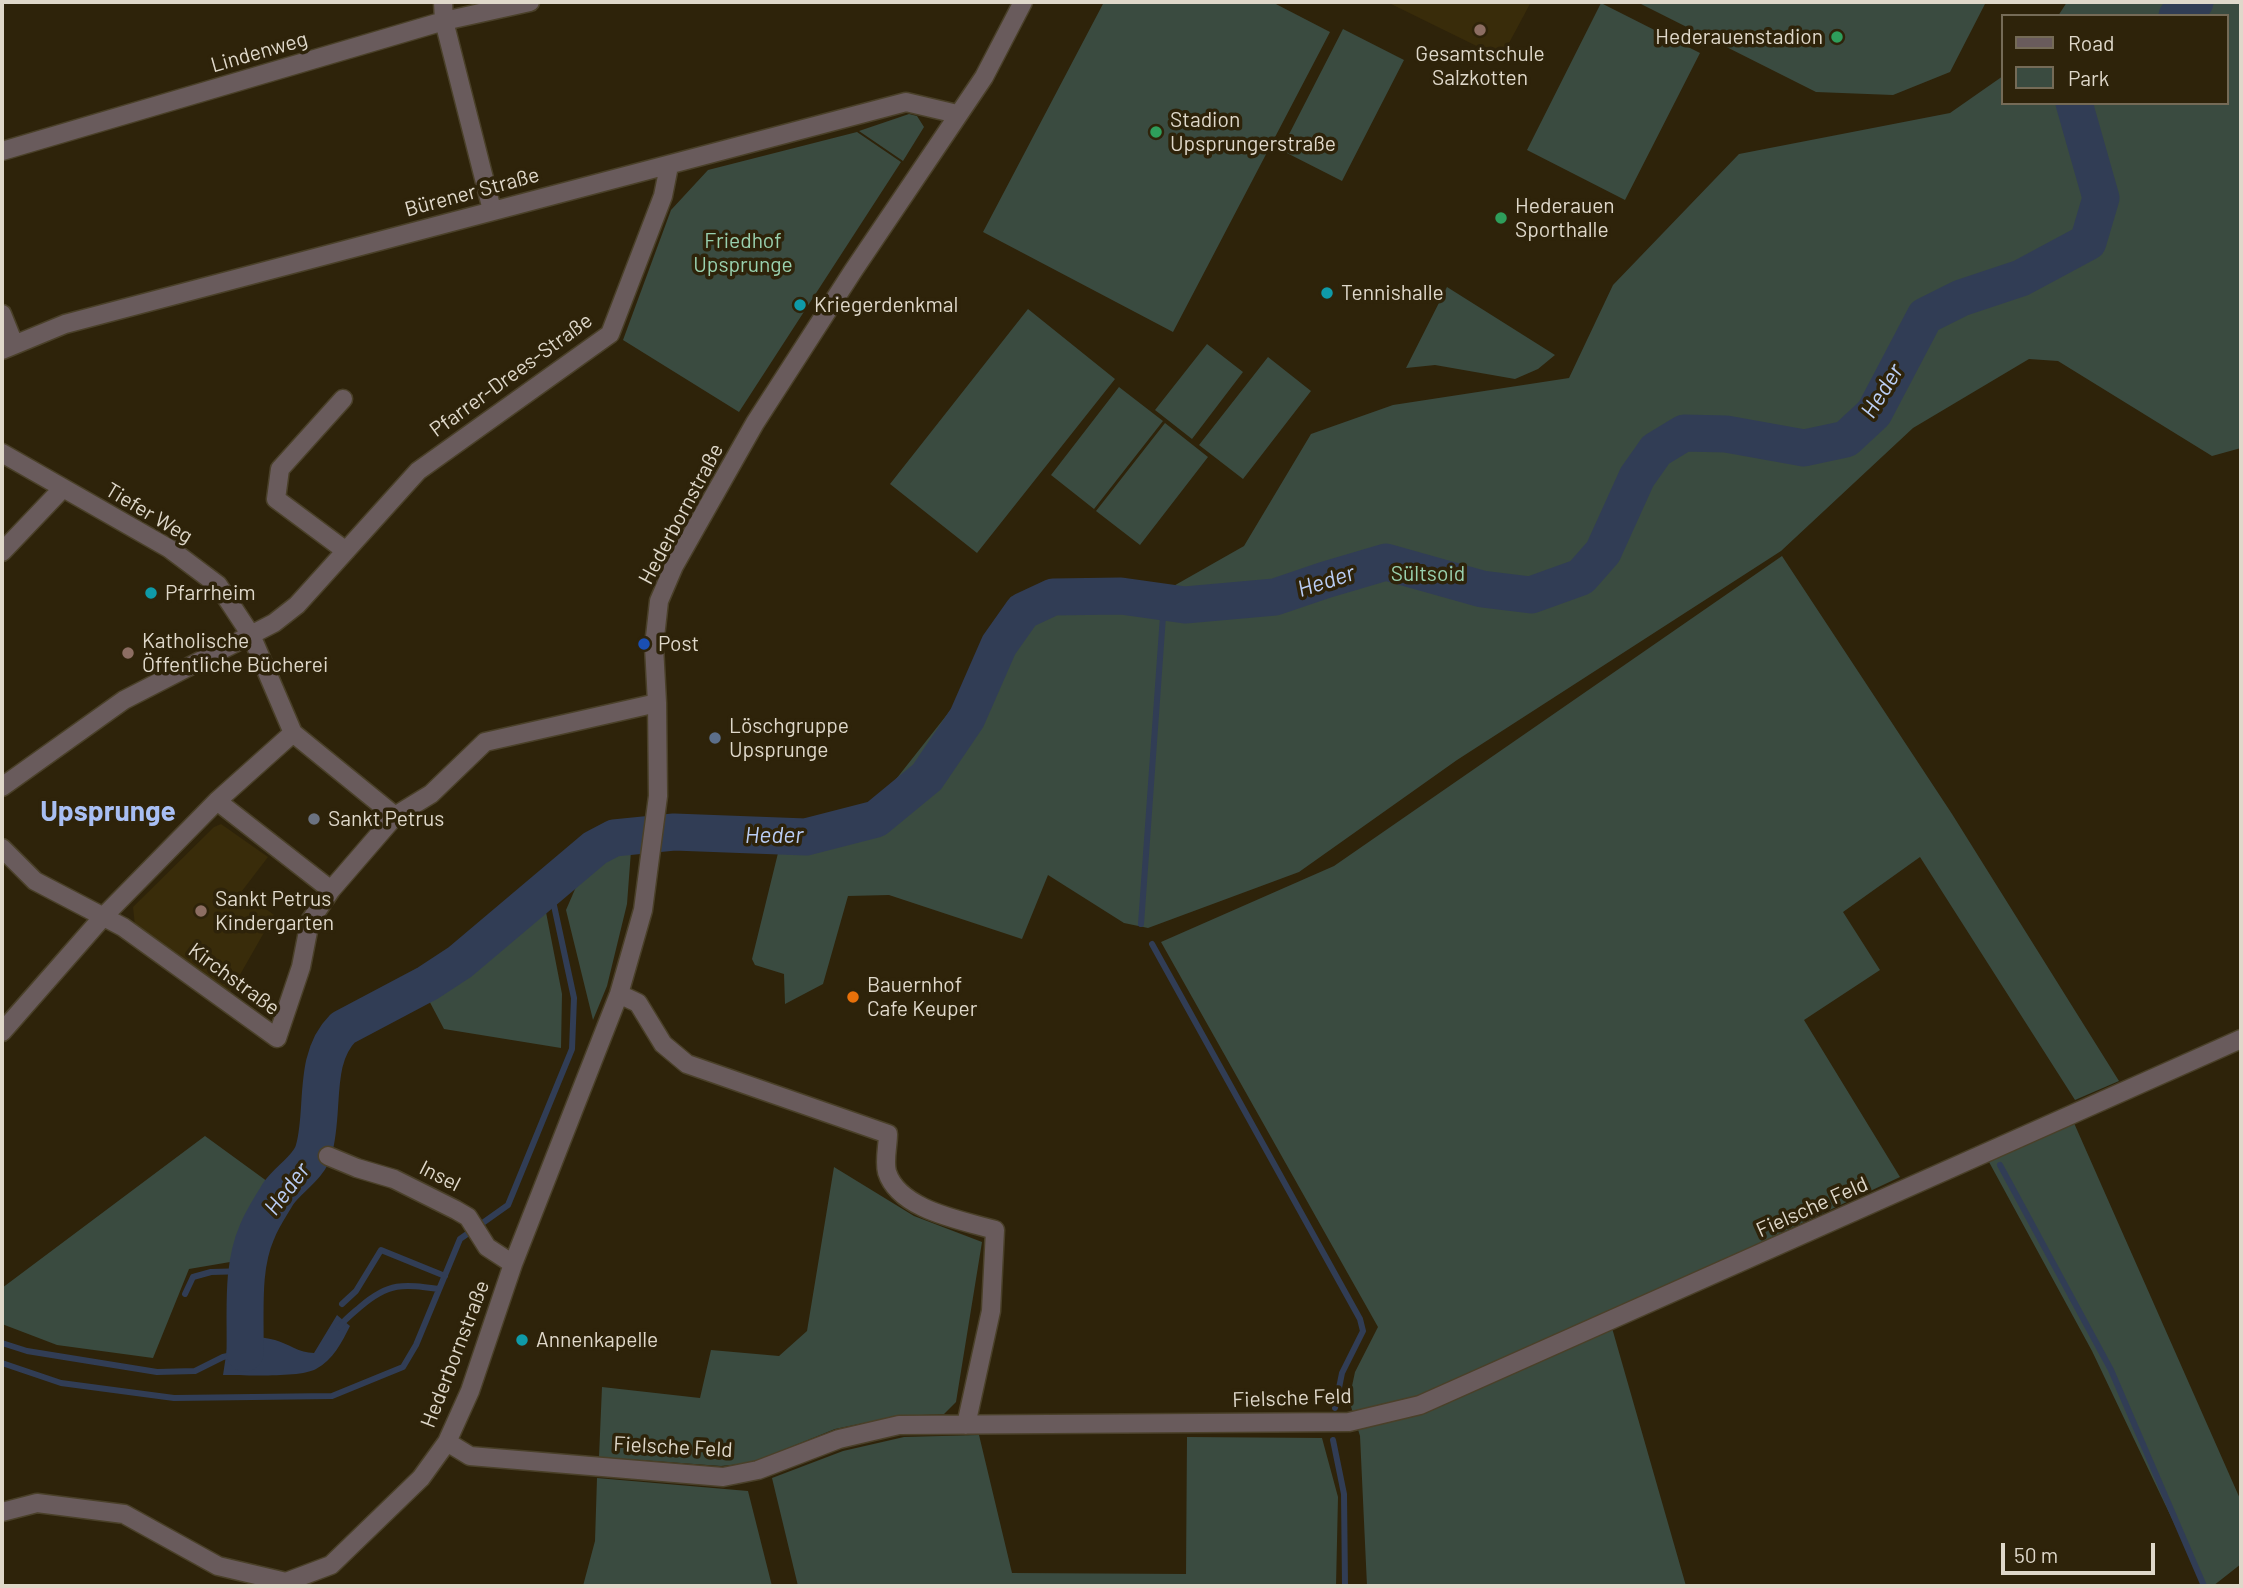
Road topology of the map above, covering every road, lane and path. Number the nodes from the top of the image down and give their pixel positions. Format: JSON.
{"nodes":[{"id":1,"x":443,"y":2,"type":"edge"},
{"id":2,"x":530,"y":2,"type":"edge"},
{"id":3,"x":1023,"y":2,"type":"edge"},
{"id":4,"x":444,"y":21,"type":"junction"},
{"id":5,"x":957,"y":114,"type":"junction"},
{"id":6,"x":2,"y":151,"type":"edge"},
{"id":7,"x":669,"y":166,"type":"junction"},
{"id":8,"x":492,"y":210,"type":"junction"},
{"id":9,"x":2,"y":314,"type":"edge"},
{"id":10,"x":8,"y":347,"type":"edge"},
{"id":11,"x":343,"y":399,"type":"dead end"},
{"id":12,"x":2,"y":453,"type":"edge"},
{"id":13,"x":63,"y":488,"type":"junction"},
{"id":14,"x":346,"y":551,"type":"junction"},
{"id":15,"x":2,"y":552,"type":"edge"},
{"id":16,"x":251,"y":635,"type":"junction"},
{"id":17,"x":657,"y":703,"type":"junction"},
{"id":18,"x":293,"y":733,"type":"junction"},
{"id":19,"x":2,"y":787,"type":"edge"},
{"id":20,"x":217,"y":801,"type":"junction"},
{"id":21,"x":395,"y":816,"type":"junction"},
{"id":22,"x":2,"y":848,"type":"edge"},
{"id":23,"x":331,"y":890,"type":"junction"},
{"id":24,"x":102,"y":918,"type":"junction"},
{"id":25,"x":619,"y":994,"type":"junction"},
{"id":26,"x":2,"y":1031,"type":"edge"},
{"id":27,"x":2241,"y":1040,"type":"edge"},
{"id":28,"x":328,"y":1156,"type":"dead end"},
{"id":29,"x":513,"y":1264,"type":"junction"},
{"id":30,"x":966,"y":1425,"type":"junction"},
{"id":31,"x":447,"y":1442,"type":"junction"},
{"id":32,"x":2,"y":1512,"type":"edge"},
{"id":33,"x":286,"y":1584,"type":"edge"}],
"edges":[{"from":1,"to":4,"type":"street"},
{"from":2,"to":4,"type":"street","name":"Lindenweg"},
{"from":3,"to":5,"type":"street","name":"Hederbornstraße"},
{"from":4,"to":6,"type":"street","name":"Lindenweg"},
{"from":4,"to":8,"type":"street"},
{"from":5,"to":7,"type":"street","name":"Bürener Straße"},
{"from":5,"to":17,"type":"street","name":"Hederbornstraße"},
{"from":7,"to":8,"type":"street","name":"Bürener Straße"},
{"from":7,"to":14,"type":"street","name":"Pfarrer-Drees-Straße"},
{"from":8,"to":10,"type":"street","name":"Bürener Straße"},
{"from":9,"to":10,"type":"street"},
{"from":11,"to":14,"type":"street"},
{"from":12,"to":13,"type":"street","name":"Tiefer Weg"},
{"from":13,"to":15,"type":"street"},
{"from":13,"to":16,"type":"street","name":"Tiefer Weg"},
{"from":14,"to":16,"type":"street","name":"Pfarrer-Drees-Straße"},
{"from":16,"to":18,"type":"street"},
{"from":16,"to":19,"type":"street","name":"Pfarrer-Drees-Straße"},
{"from":17,"to":21,"type":"street","name":"Kirchstraße"},
{"from":17,"to":25,"type":"street","name":"Hederbornstraße"},
{"from":18,"to":20,"type":"street"},
{"from":18,"to":21,"type":"street"},
{"from":20,"to":23,"type":"street"},
{"from":20,"to":24,"type":"street"},
{"from":21,"to":23,"type":"street","name":"Kirchstraße"},
{"from":22,"to":24,"type":"street","name":"Kirchstraße"},
{"from":23,"to":24,"type":"street","name":"Kirchstraße"},
{"from":24,"to":26,"type":"street"},
{"from":25,"to":29,"type":"street","name":"Hederbornstraße"},
{"from":25,"to":30,"type":"street"},
{"from":27,"to":30,"type":"street","name":"Fielsche Feld"},
{"from":28,"to":29,"type":"street","name":"Insel"},
{"from":29,"to":31,"type":"street","name":"Hederbornstraße"},
{"from":30,"to":31,"type":"street","name":"Fielsche Feld"},
{"from":31,"to":33,"type":"street","name":"Hederbornstraße"},
{"from":32,"to":33,"type":"street","name":"Hederbornstraße"}]}
